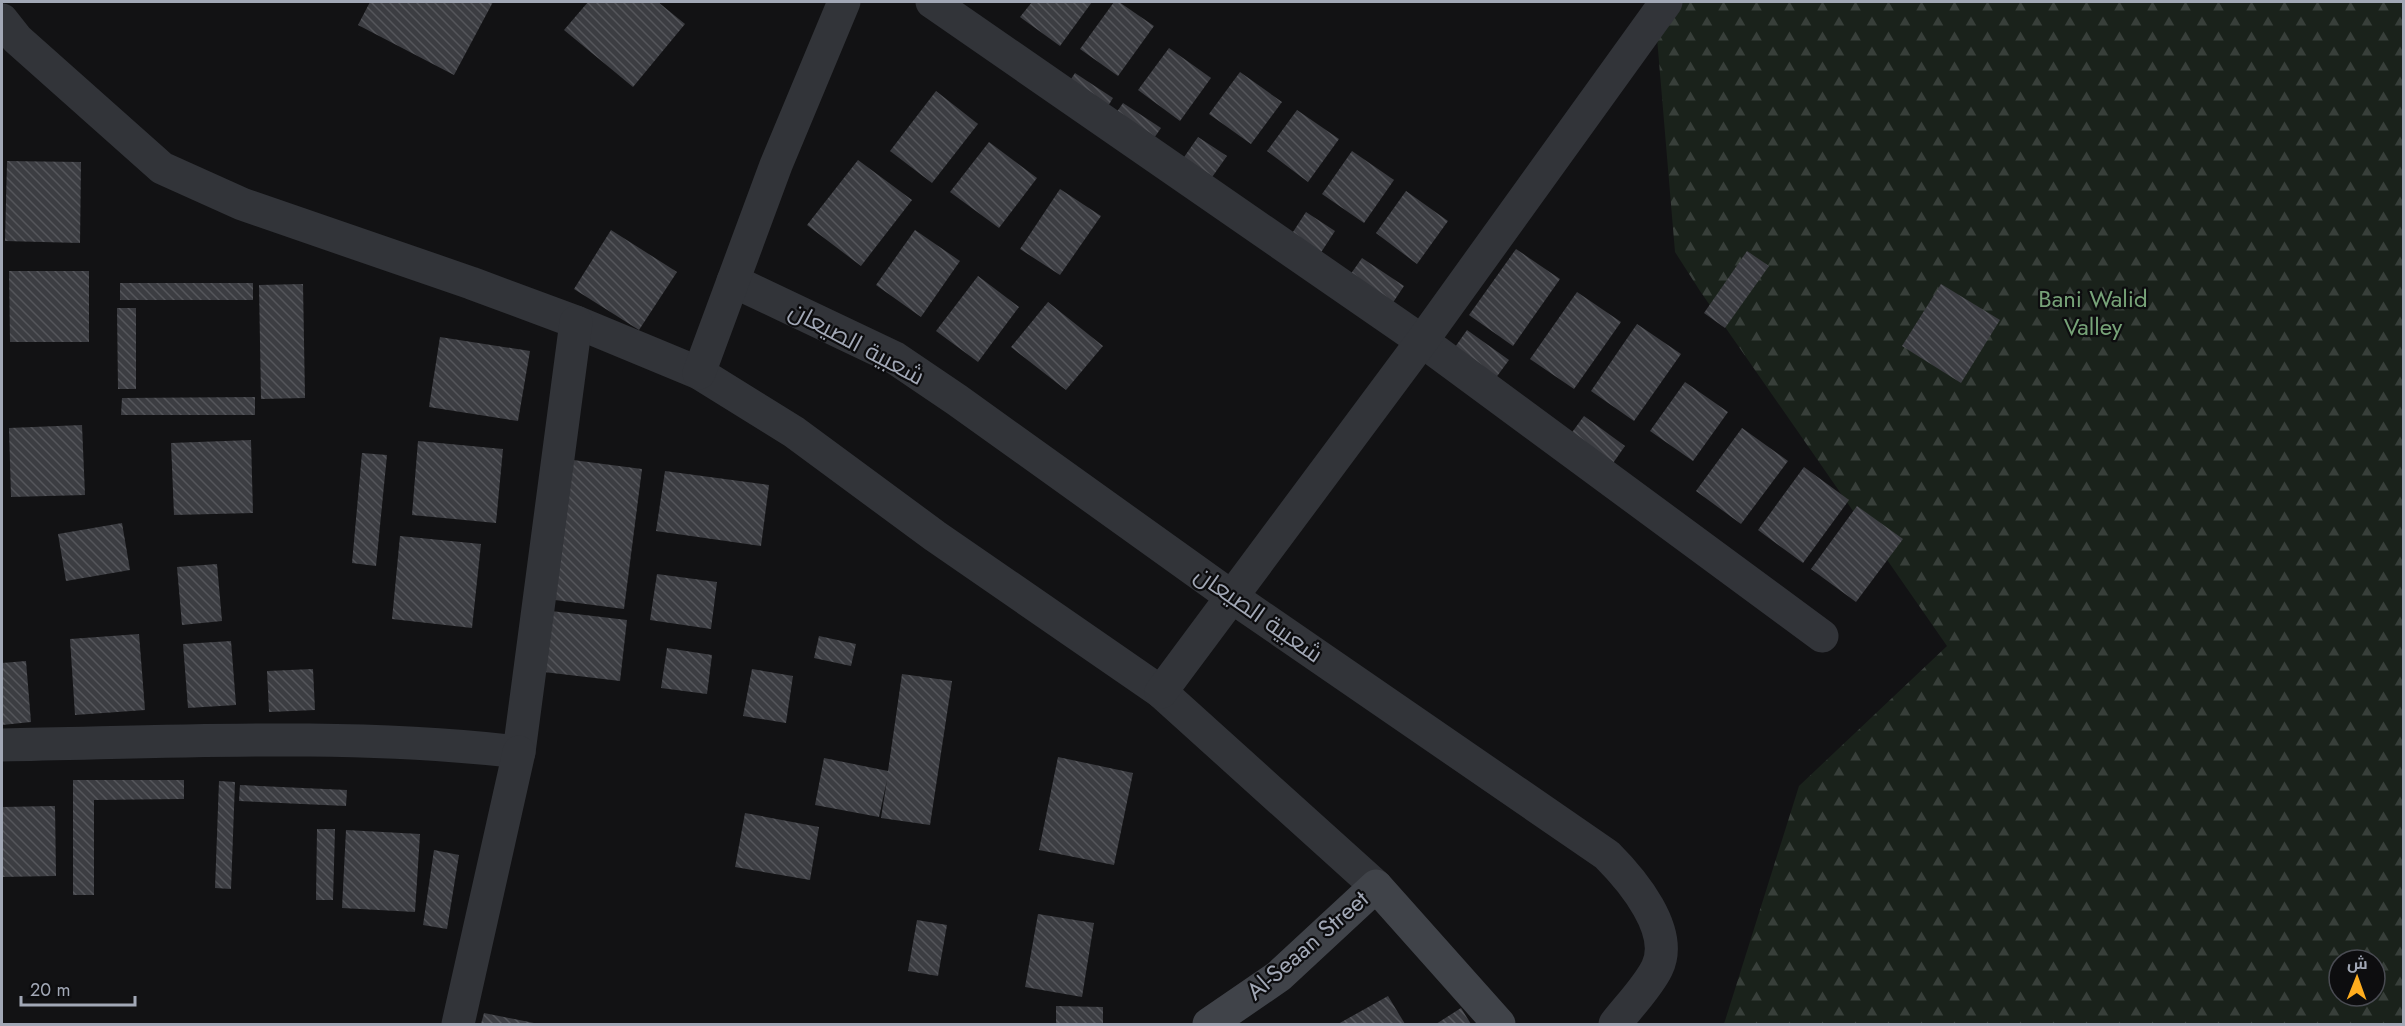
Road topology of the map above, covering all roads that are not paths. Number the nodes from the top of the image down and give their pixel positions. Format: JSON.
{"nodes":[{"id":1,"x":844,"y":2,"type":"edge"},
{"id":2,"x":932,"y":2,"type":"edge"},
{"id":3,"x":1666,"y":2,"type":"edge"},
{"id":4,"x":2,"y":20,"type":"edge"},
{"id":5,"x":733,"y":281,"type":"junction"},
{"id":6,"x":576,"y":322,"type":"junction"},
{"id":7,"x":1422,"y":341,"type":"junction"},
{"id":8,"x":699,"y":373,"type":"junction"},
{"id":9,"x":1232,"y":597,"type":"junction"},
{"id":10,"x":1822,"y":636,"type":"dead end"},
{"id":11,"x":1161,"y":692,"type":"junction"},
{"id":12,"x":2,"y":745,"type":"edge"},
{"id":13,"x":519,"y":752,"type":"junction"},
{"id":14,"x":1376,"y":886,"type":"junction"},
{"id":15,"x":458,"y":1024,"type":"edge"},
{"id":16,"x":1209,"y":1024,"type":"edge"},
{"id":17,"x":1499,"y":1024,"type":"edge"},
{"id":18,"x":1615,"y":1024,"type":"edge"}],
"edges":[{"from":1,"to":5,"type":"street"},
{"from":2,"to":7,"type":"street"},
{"from":3,"to":7,"type":"street"},
{"from":4,"to":6,"type":"street"},
{"from":5,"to":8,"type":"street"},
{"from":5,"to":9,"type":"street","name":"شعبية الصيعان"},
{"from":6,"to":8,"type":"street"},
{"from":6,"to":13,"type":"street"},
{"from":7,"to":9,"type":"street"},
{"from":7,"to":10,"type":"street"},
{"from":8,"to":11,"type":"street"},
{"from":9,"to":11,"type":"street"},
{"from":9,"to":18,"type":"street","name":"شعبية الصيعان"},
{"from":11,"to":14,"type":"street"},
{"from":12,"to":13,"type":"street"},
{"from":13,"to":15,"type":"street"},
{"from":14,"to":16,"type":"main road","name":"Al-Seaan Street"},
{"from":14,"to":17,"type":"main road"}]}
